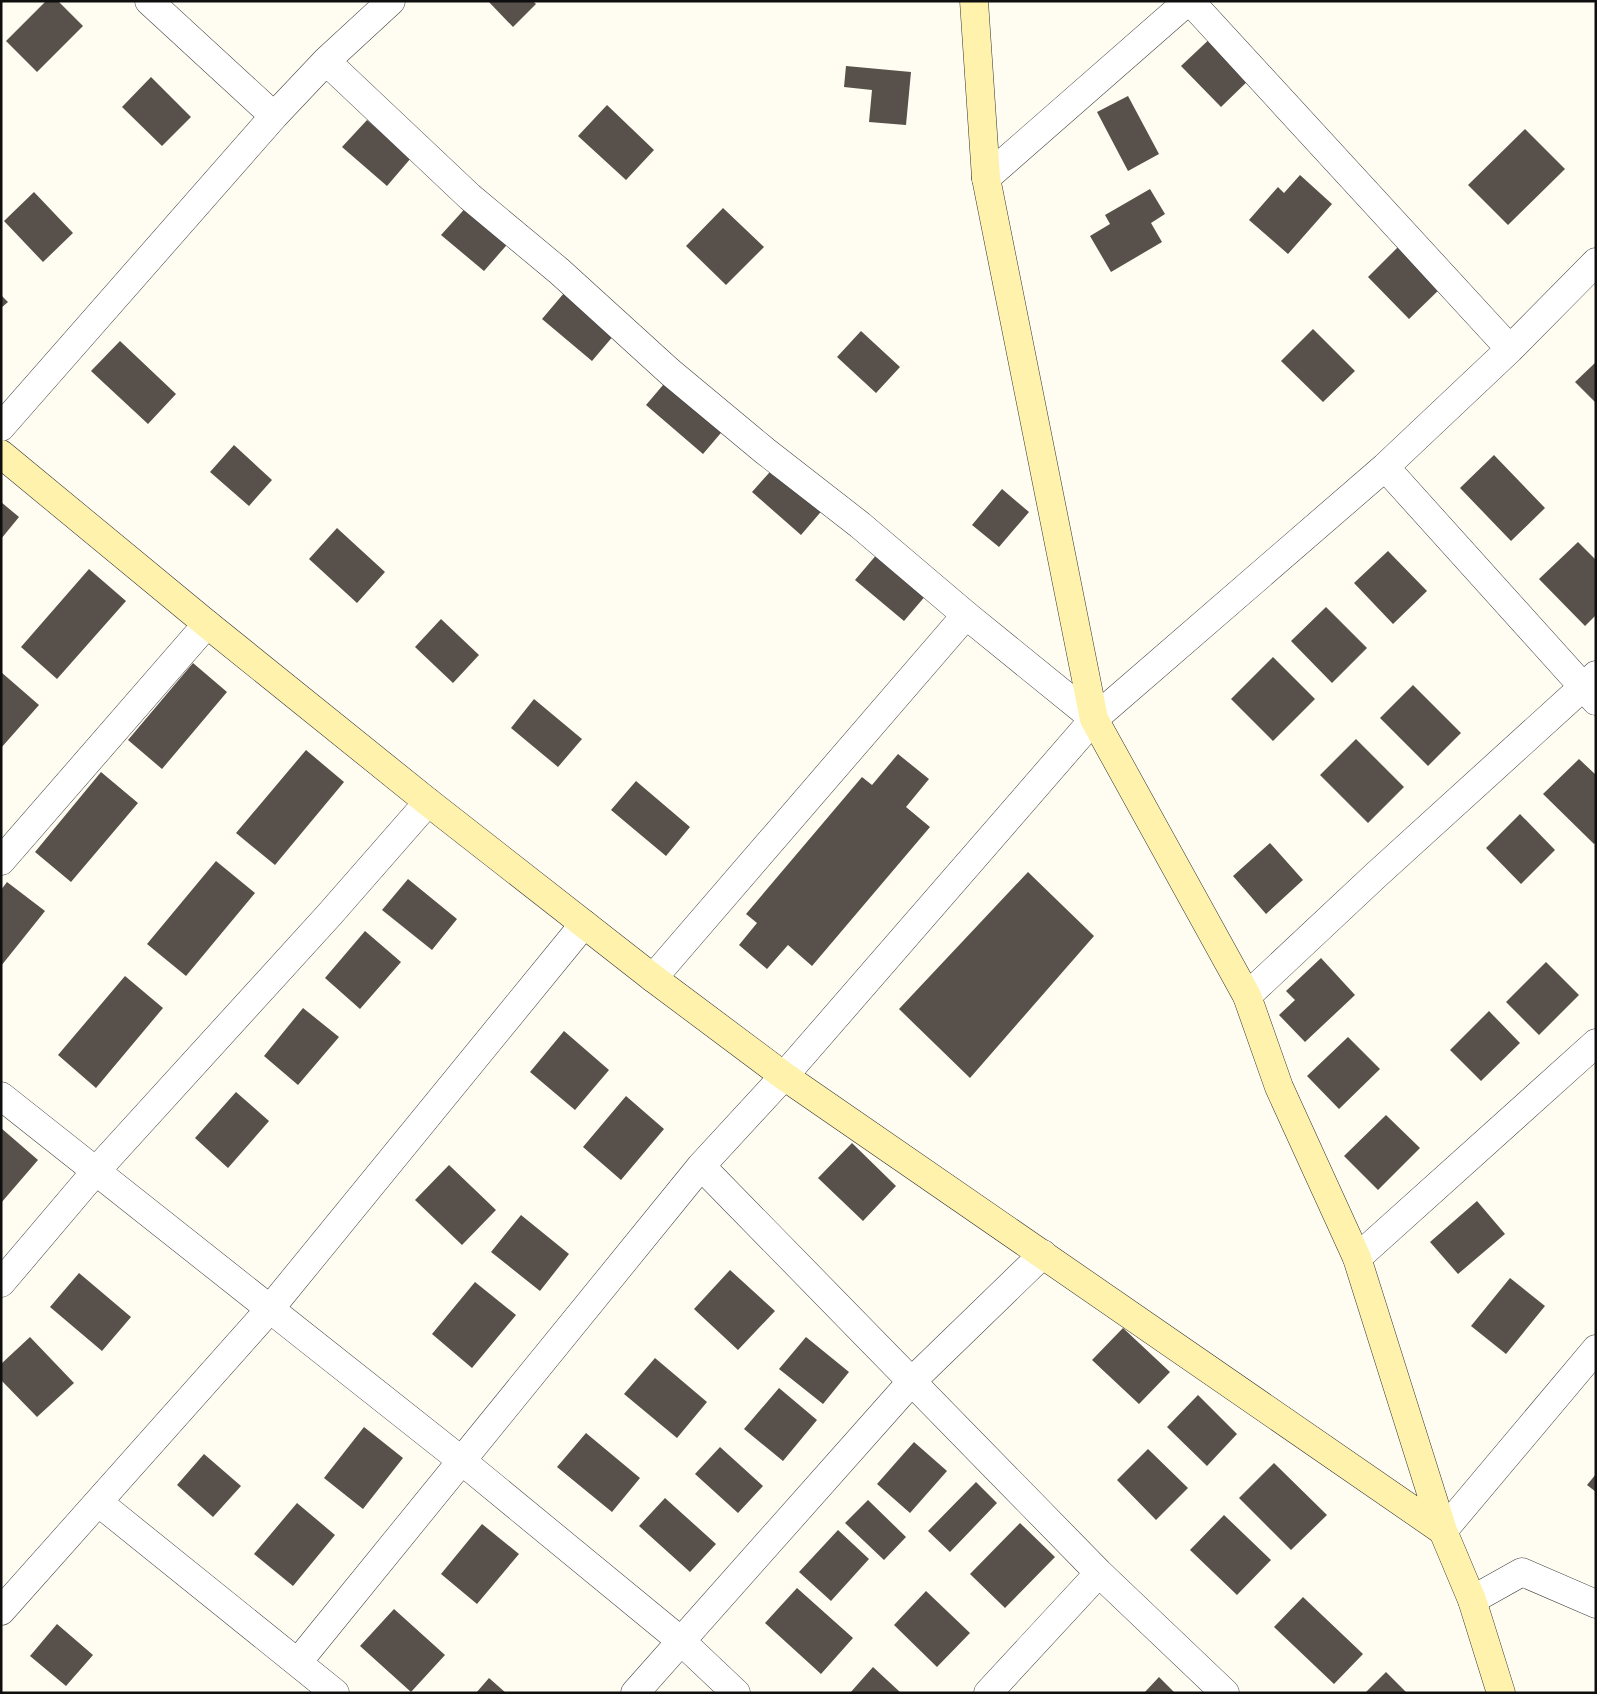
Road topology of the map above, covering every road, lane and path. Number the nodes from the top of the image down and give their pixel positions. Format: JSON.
{"nodes":[{"id":1,"x":150,"y":1,"type":"edge"},
{"id":2,"x":391,"y":1,"type":"edge"},
{"id":3,"x":974,"y":1,"type":"edge"},
{"id":4,"x":1189,"y":1,"type":"edge"},
{"id":5,"x":326,"y":61,"type":"junction"},
{"id":6,"x":274,"y":116,"type":"junction"},
{"id":7,"x":986,"y":178,"type":"junction"},
{"id":8,"x":1596,"y":262,"type":"edge"},
{"id":9,"x":1510,"y":349,"type":"junction"},
{"id":10,"x":1,"y":427,"type":"edge"},
{"id":11,"x":1,"y":454,"type":"edge"},
{"id":12,"x":1385,"y":467,"type":"junction"},
{"id":13,"x":966,"y":615,"type":"junction"},
{"id":14,"x":207,"y":624,"type":"junction"},
{"id":15,"x":1591,"y":688,"type":"edge"},
{"id":16,"x":1094,"y":719,"type":"junction"},
{"id":17,"x":428,"y":802,"type":"junction"},
{"id":18,"x":1,"y":861,"type":"edge"},
{"id":19,"x":584,"y":924,"type":"junction"},
{"id":20,"x":653,"y":978,"type":"junction"},
{"id":21,"x":1248,"y":996,"type":"junction"},
{"id":22,"x":1596,"y":1043,"type":"edge"},
{"id":23,"x":784,"y":1076,"type":"junction"},
{"id":24,"x":1,"y":1096,"type":"edge"},
{"id":25,"x":701,"y":1166,"type":"junction"},
{"id":26,"x":95,"y":1172,"type":"junction"},
{"id":27,"x":1044,"y":1254,"type":"junction"},
{"id":28,"x":1357,"y":1258,"type":"junction"},
{"id":29,"x":1,"y":1283,"type":"edge"},
{"id":30,"x":269,"y":1310,"type":"junction"},
{"id":31,"x":1596,"y":1348,"type":"edge"},
{"id":32,"x":912,"y":1381,"type":"junction"},
{"id":33,"x":462,"y":1461,"type":"junction"},
{"id":34,"x":98,"y":1502,"type":"junction"},
{"id":35,"x":1443,"y":1530,"type":"junction"},
{"id":36,"x":1099,"y":1574,"type":"junction"},
{"id":37,"x":1472,"y":1600,"type":"junction"},
{"id":38,"x":1596,"y":1604,"type":"edge"},
{"id":39,"x":1,"y":1611,"type":"edge"},
{"id":40,"x":681,"y":1641,"type":"junction"},
{"id":41,"x":298,"y":1662,"type":"junction"},
{"id":42,"x":335,"y":1693,"type":"edge"},
{"id":43,"x":635,"y":1693,"type":"edge"},
{"id":44,"x":736,"y":1693,"type":"edge"},
{"id":45,"x":988,"y":1693,"type":"edge"},
{"id":46,"x":1225,"y":1693,"type":"edge"},
{"id":47,"x":1501,"y":1693,"type":"edge"}],
"edges":[{"from":1,"to":6,"type":"street"},
{"from":2,"to":5,"type":"street"},
{"from":3,"to":7,"type":"street"},
{"from":4,"to":7,"type":"street"},
{"from":4,"to":9,"type":"street"},
{"from":5,"to":6,"type":"street"},
{"from":5,"to":13,"type":"street"},
{"from":6,"to":10,"type":"street"},
{"from":7,"to":16,"type":"street"},
{"from":8,"to":9,"type":"street"},
{"from":9,"to":12,"type":"street"},
{"from":11,"to":14,"type":"street"},
{"from":12,"to":15,"type":"street"},
{"from":12,"to":16,"type":"street"},
{"from":13,"to":16,"type":"street"},
{"from":13,"to":20,"type":"street"},
{"from":14,"to":17,"type":"street"},
{"from":14,"to":18,"type":"street"},
{"from":15,"to":21,"type":"street"},
{"from":16,"to":21,"type":"street"},
{"from":16,"to":23,"type":"street"},
{"from":17,"to":19,"type":"street"},
{"from":17,"to":26,"type":"street"},
{"from":19,"to":20,"type":"street"},
{"from":19,"to":30,"type":"street"},
{"from":20,"to":23,"type":"street"},
{"from":21,"to":28,"type":"street"},
{"from":22,"to":28,"type":"street"},
{"from":23,"to":25,"type":"street"},
{"from":23,"to":27,"type":"street"},
{"from":24,"to":26,"type":"street"},
{"from":25,"to":32,"type":"street"},
{"from":25,"to":33,"type":"street"},
{"from":26,"to":29,"type":"street"},
{"from":26,"to":30,"type":"street"},
{"from":27,"to":32,"type":"street"},
{"from":27,"to":35,"type":"street"},
{"from":28,"to":35,"type":"street"},
{"from":30,"to":33,"type":"street"},
{"from":30,"to":34,"type":"street"},
{"from":31,"to":35,"type":"street"},
{"from":32,"to":36,"type":"street"},
{"from":32,"to":40,"type":"street"},
{"from":33,"to":40,"type":"street"},
{"from":33,"to":41,"type":"street"},
{"from":34,"to":39,"type":"street"},
{"from":34,"to":41,"type":"street"},
{"from":35,"to":37,"type":"street"},
{"from":36,"to":45,"type":"street"},
{"from":36,"to":46,"type":"street"},
{"from":37,"to":38,"type":"street"},
{"from":37,"to":47,"type":"street"},
{"from":40,"to":43,"type":"street"},
{"from":40,"to":44,"type":"street"},
{"from":41,"to":42,"type":"street"}]}
